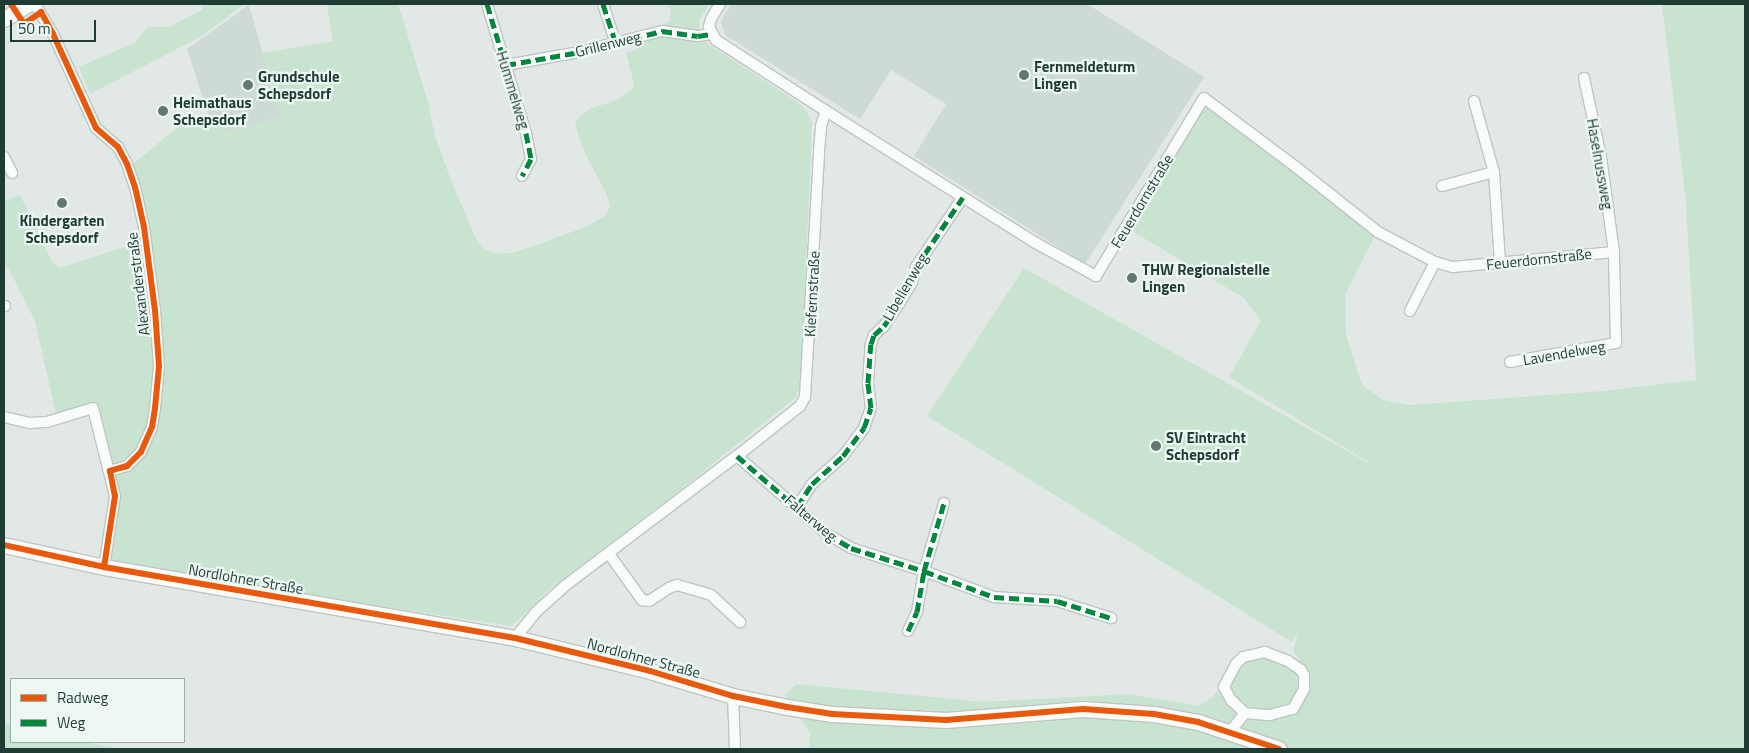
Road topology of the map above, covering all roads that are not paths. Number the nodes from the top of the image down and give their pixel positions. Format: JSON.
{"nodes":[{"id":1,"x":28,"y":4,"type":"edge"},
{"id":2,"x":35,"y":4,"type":"edge"},
{"id":3,"x":487,"y":4,"type":"edge"},
{"id":4,"x":603,"y":4,"type":"edge"},
{"id":5,"x":720,"y":4,"type":"edge"},
{"id":6,"x":4,"y":19,"type":"edge"},
{"id":7,"x":711,"y":34,"type":"junction"},
{"id":8,"x":615,"y":42,"type":"junction"},
{"id":9,"x":506,"y":65,"type":"junction"},
{"id":10,"x":1584,"y":78,"type":"dead end"},
{"id":11,"x":1474,"y":101,"type":"dead end"},
{"id":12,"x":826,"y":111,"type":"junction"},
{"id":13,"x":4,"y":157,"type":"edge"},
{"id":14,"x":1494,"y":172,"type":"junction"},
{"id":15,"x":12,"y":173,"type":"dead end"},
{"id":16,"x":522,"y":176,"type":"dead end"},
{"id":17,"x":1442,"y":186,"type":"dead end"},
{"id":18,"x":963,"y":197,"type":"junction"},
{"id":19,"x":1614,"y":252,"type":"junction"},
{"id":20,"x":1435,"y":262,"type":"junction"},
{"id":21,"x":1500,"y":263,"type":"junction"},
{"id":22,"x":1410,"y":311,"type":"dead end"},
{"id":23,"x":1510,"y":362,"type":"dead end"},
{"id":24,"x":4,"y":417,"type":"edge"},
{"id":25,"x":737,"y":456,"type":"junction"},
{"id":26,"x":110,"y":471,"type":"junction"},
{"id":27,"x":944,"y":503,"type":"dead end"},
{"id":28,"x":797,"y":507,"type":"junction"},
{"id":29,"x":4,"y":545,"type":"edge"},
{"id":30,"x":609,"y":554,"type":"junction"},
{"id":31,"x":104,"y":567,"type":"junction"},
{"id":32,"x":924,"y":570,"type":"junction"},
{"id":33,"x":1111,"y":618,"type":"dead end"},
{"id":34,"x":740,"y":622,"type":"dead end"},
{"id":35,"x":908,"y":631,"type":"dead end"},
{"id":36,"x":516,"y":638,"type":"junction"},
{"id":37,"x":733,"y":696,"type":"junction"},
{"id":38,"x":1245,"y":713,"type":"junction"},
{"id":39,"x":1230,"y":732,"type":"junction"},
{"id":40,"x":735,"y":749,"type":"edge"},
{"id":41,"x":1279,"y":749,"type":"edge"}],
"edges":[{"from":1,"to":6,"type":"street"},
{"from":2,"to":26,"type":"street","name":"Alexanderstraße"},
{"from":3,"to":9,"type":"street","name":"Hummelweg"},
{"from":4,"to":8,"type":"street"},
{"from":5,"to":7,"type":"street"},
{"from":7,"to":8,"type":"street","name":"Grillenweg"},
{"from":7,"to":12,"type":"street"},
{"from":8,"to":9,"type":"street","name":"Grillenweg"},
{"from":9,"to":16,"type":"street","name":"Hummelweg"},
{"from":10,"to":19,"type":"street","name":"Haselnussweg"},
{"from":11,"to":14,"type":"street"},
{"from":12,"to":18,"type":"street","name":"Feuerdornstraße"},
{"from":12,"to":25,"type":"street","name":"Kiefernstraße"},
{"from":13,"to":15,"type":"street"},
{"from":14,"to":17,"type":"street"},
{"from":14,"to":21,"type":"street"},
{"from":18,"to":20,"type":"street","name":"Feuerdornstraße"},
{"from":18,"to":28,"type":"street","name":"Libellenweg"},
{"from":19,"to":21,"type":"street","name":"Feuerdornstraße"},
{"from":19,"to":23,"type":"street","name":"Lavendelweg"},
{"from":20,"to":21,"type":"street","name":"Feuerdornstraße"},
{"from":20,"to":22,"type":"street"},
{"from":24,"to":26,"type":"street"},
{"from":25,"to":28,"type":"street","name":"Falterweg"},
{"from":25,"to":30,"type":"street","name":"Kiefernstraße"},
{"from":26,"to":31,"type":"street"},
{"from":27,"to":32,"type":"street"},
{"from":28,"to":32,"type":"street","name":"Falterweg"},
{"from":29,"to":31,"type":"street","name":"Nordlohner Straße"},
{"from":30,"to":34,"type":"street"},
{"from":30,"to":36,"type":"street","name":"Kiefernstraße"},
{"from":31,"to":36,"type":"street","name":"Nordlohner Straße"},
{"from":32,"to":33,"type":"street","name":"Falterweg"},
{"from":32,"to":35,"type":"street"},
{"from":36,"to":37,"type":"street","name":"Nordlohner Straße"},
{"from":37,"to":39,"type":"street","name":"Nordlohner Straße"},
{"from":37,"to":40,"type":"street"},
{"from":38,"to":38,"type":"street"},
{"from":38,"to":39,"type":"street"},
{"from":39,"to":41,"type":"street","name":"Nordlohner Straße"}]}
